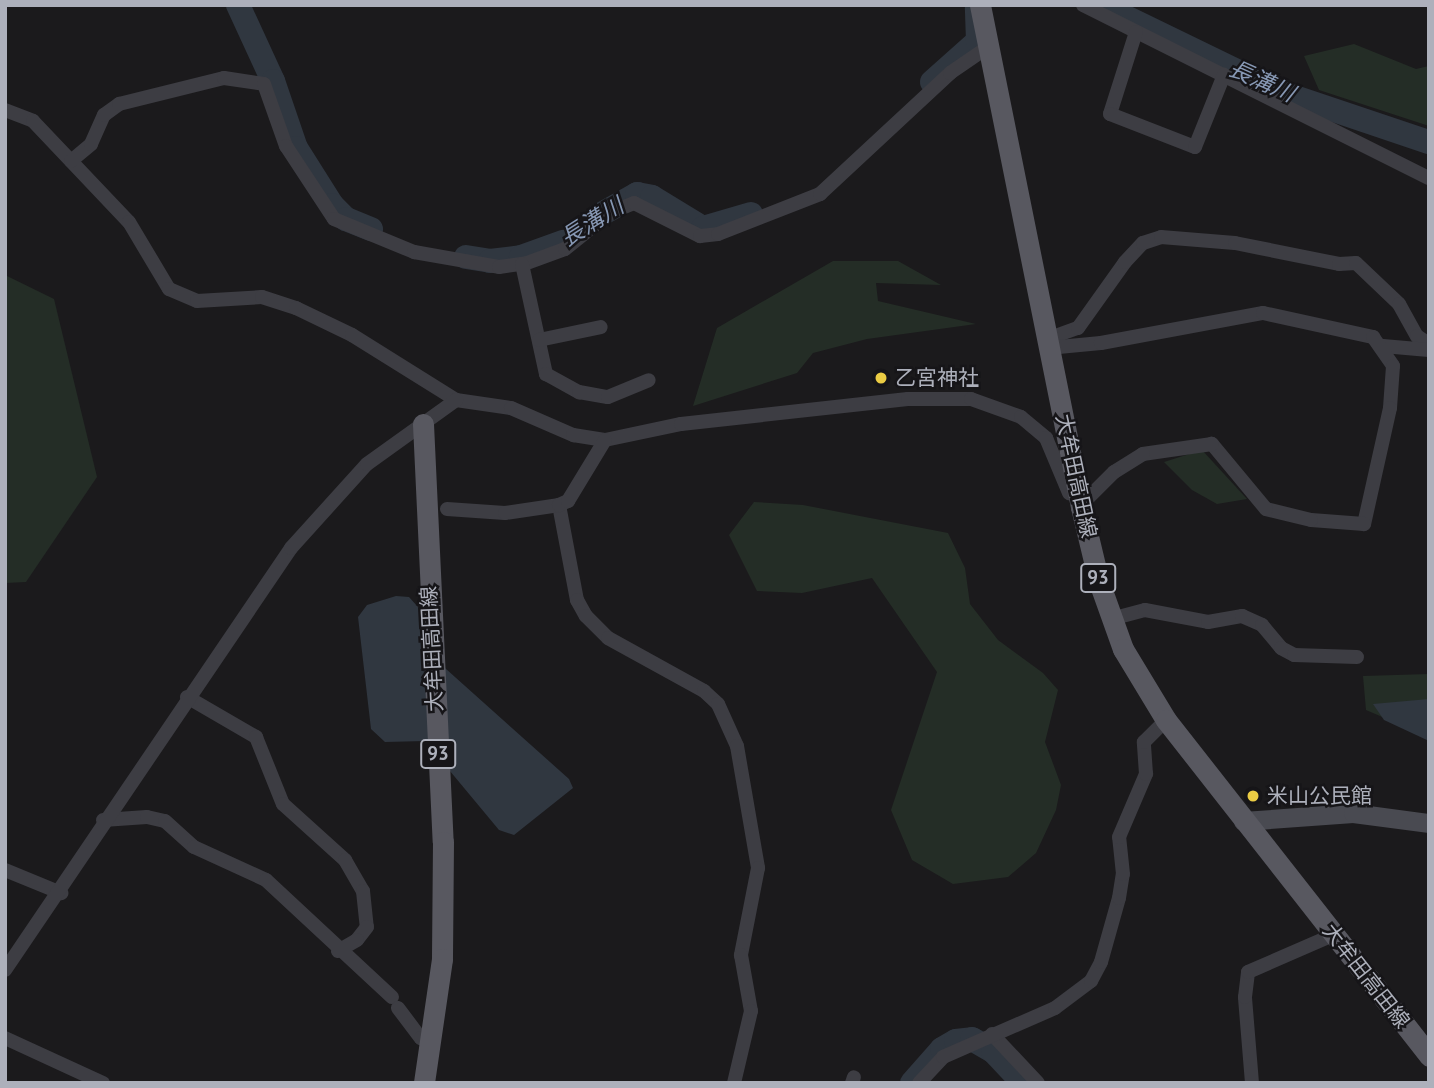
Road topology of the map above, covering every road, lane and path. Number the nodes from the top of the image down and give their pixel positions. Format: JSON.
{"nodes":[{"id":1,"x":1083,"y":5,"type":"edge"},
{"id":2,"x":984,"y":8,"type":"edge"},
{"id":3,"x":1136,"y":32,"type":"junction"},
{"id":4,"x":988,"y":47,"type":"junction"},
{"id":5,"x":1224,"y":75,"type":"junction"},
{"id":6,"x":5,"y":110,"type":"edge"},
{"id":7,"x":71,"y":161,"type":"junction"},
{"id":8,"x":1429,"y":177,"type":"edge"},
{"id":9,"x":522,"y":264,"type":"junction"},
{"id":10,"x":601,"y":327,"type":"dead end"},
{"id":11,"x":539,"y":340,"type":"junction"},
{"id":12,"x":1047,"y":343,"type":"junction"},
{"id":13,"x":1429,"y":344,"type":"edge"},
{"id":14,"x":1383,"y":346,"type":"junction"},
{"id":15,"x":1429,"y":349,"type":"edge"},
{"id":16,"x":649,"y":380,"type":"dead end"},
{"id":17,"x":457,"y":400,"type":"junction"},
{"id":18,"x":423,"y":424,"type":"junction"},
{"id":19,"x":605,"y":440,"type":"junction"},
{"id":20,"x":559,"y":505,"type":"junction"},
{"id":21,"x":1081,"y":507,"type":"junction"},
{"id":22,"x":447,"y":509,"type":"dead end"},
{"id":23,"x":1111,"y":619,"type":"junction"},
{"id":24,"x":1357,"y":657,"type":"dead end"},
{"id":25,"x":187,"y":697,"type":"junction"},
{"id":26,"x":1166,"y":720,"type":"junction"},
{"id":27,"x":103,"y":820,"type":"junction"},
{"id":28,"x":1242,"y":821,"type":"junction"},
{"id":29,"x":1429,"y":823,"type":"edge"},
{"id":30,"x":5,"y":870,"type":"edge"},
{"id":31,"x":61,"y":893,"type":"junction"},
{"id":32,"x":1333,"y":935,"type":"junction"},
{"id":33,"x":338,"y":951,"type":"junction"},
{"id":34,"x":5,"y":970,"type":"edge"},
{"id":35,"x":992,"y":1034,"type":"junction"},
{"id":36,"x":5,"y":1038,"type":"edge"},
{"id":37,"x":433,"y":1044,"type":"junction"},
{"id":38,"x":1425,"y":1044,"type":"edge"},
{"id":39,"x":103,"y":1083,"type":"edge"},
{"id":40,"x":424,"y":1083,"type":"edge"},
{"id":41,"x":734,"y":1083,"type":"edge"},
{"id":42,"x":919,"y":1083,"type":"edge"},
{"id":43,"x":1038,"y":1083,"type":"edge"},
{"id":44,"x":1252,"y":1083,"type":"edge"}],
"edges":[{"from":1,"to":3,"type":"street"},
{"from":2,"to":4,"type":"main road","name":"大牟田高田線","number":"93"},
{"from":3,"to":5,"type":"street"},
{"from":3,"to":5,"type":"street"},
{"from":4,"to":9,"type":"street"},
{"from":4,"to":12,"type":"main road","name":"大牟田高田線","number":"93"},
{"from":5,"to":8,"type":"street"},
{"from":6,"to":7,"type":"street"},
{"from":7,"to":9,"type":"street"},
{"from":7,"to":17,"type":"street"},
{"from":9,"to":11,"type":"street"},
{"from":10,"to":11,"type":"street"},
{"from":11,"to":16,"type":"street"},
{"from":12,"to":13,"type":"street"},
{"from":12,"to":14,"type":"street"},
{"from":12,"to":21,"type":"main road","name":"大牟田高田線","number":"93"},
{"from":14,"to":15,"type":"street"},
{"from":14,"to":21,"type":"street"},
{"from":17,"to":18,"type":"street"},
{"from":17,"to":19,"type":"street"},
{"from":18,"to":25,"type":"street"},
{"from":18,"to":37,"type":"main road","name":"大牟田高田線","number":"93"},
{"from":19,"to":20,"type":"street"},
{"from":19,"to":21,"type":"street"},
{"from":20,"to":22,"type":"street"},
{"from":20,"to":41,"type":"street"},
{"from":21,"to":23,"type":"main road","name":"大牟田高田線","number":"93"},
{"from":23,"to":24,"type":"street"},
{"from":23,"to":26,"type":"main road","name":"大牟田高田線","number":"93"},
{"from":25,"to":27,"type":"street"},
{"from":25,"to":33,"type":"street"},
{"from":26,"to":28,"type":"main road","name":"大牟田高田線","number":"93"},
{"from":26,"to":35,"type":"street"},
{"from":27,"to":31,"type":"street"},
{"from":27,"to":33,"type":"street"},
{"from":28,"to":29,"type":"street"},
{"from":28,"to":32,"type":"main road","name":"大牟田高田線","number":"93"},
{"from":30,"to":31,"type":"street"},
{"from":31,"to":34,"type":"street"},
{"from":32,"to":38,"type":"main road","name":"大牟田高田線","number":"93"},
{"from":32,"to":44,"type":"street"},
{"from":33,"to":37,"type":"street"},
{"from":35,"to":42,"type":"street"},
{"from":35,"to":43,"type":"street"},
{"from":36,"to":39,"type":"street"},
{"from":37,"to":40,"type":"main road","name":"大牟田高田線","number":"93"}]}
